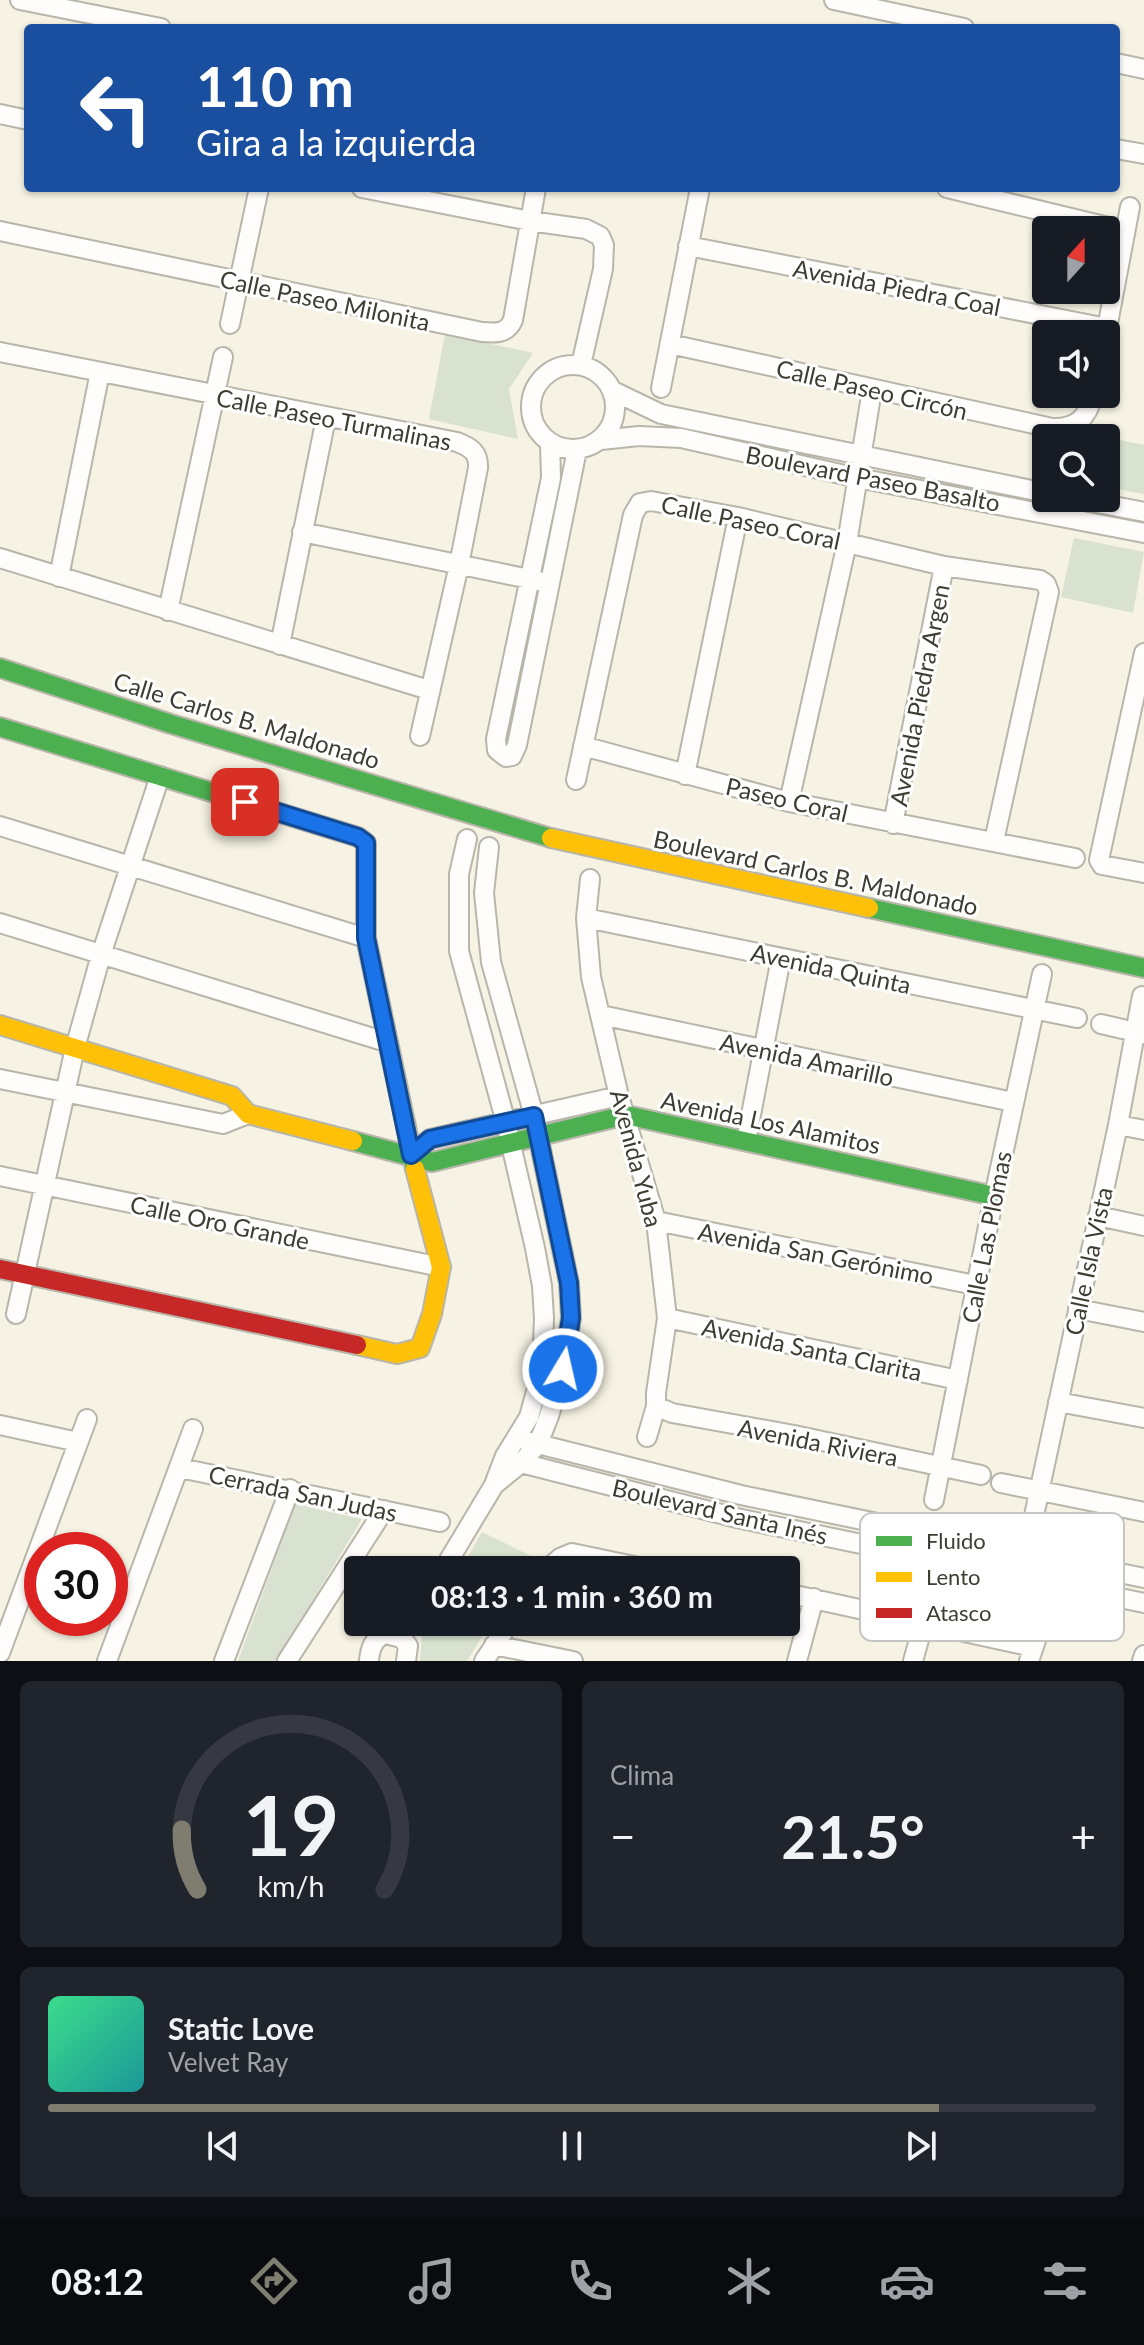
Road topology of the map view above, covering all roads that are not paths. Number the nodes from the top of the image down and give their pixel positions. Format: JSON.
{"nodes":[{"id":1,"x":20,"y":0,"type":"edge"},
{"id":2,"x":834,"y":0,"type":"edge"},
{"id":3,"x":141,"y":24,"type":"edge"},
{"id":4,"x":945,"y":24,"type":"edge"},
{"id":5,"x":1120,"y":64,"type":"edge"},
{"id":6,"x":1144,"y":69,"type":"edge"},
{"id":7,"x":0,"y":114,"type":"edge"},
{"id":8,"x":24,"y":119,"type":"edge"},
{"id":9,"x":1120,"y":150,"type":"edge"},
{"id":10,"x":1144,"y":154,"type":"edge"},
{"id":11,"x":258,"y":192,"type":"edge"},
{"id":12,"x":382,"y":192,"type":"edge"},
{"id":13,"x":535,"y":192,"type":"edge"},
{"id":14,"x":699,"y":192,"type":"edge"},
{"id":15,"x":964,"y":192,"type":"edge"},
{"id":16,"x":1130,"y":207,"type":"dead end"},
{"id":17,"x":530,"y":221,"type":"junction"},
{"id":18,"x":0,"y":231,"type":"edge"},
{"id":19,"x":1125,"y":231,"type":"junction"},
{"id":20,"x":688,"y":246,"type":"junction"},
{"id":21,"x":239,"y":283,"type":"junction"},
{"id":22,"x":1052,"y":320,"type":"edge"},
{"id":23,"x":1108,"y":320,"type":"edge"},
{"id":24,"x":230,"y":324,"type":"dead end"},
{"id":25,"x":670,"y":344,"type":"junction"},
{"id":26,"x":0,"y":352,"type":"edge"},
{"id":27,"x":223,"y":357,"type":"dead end"},
{"id":28,"x":581,"y":365,"type":"junction"},
{"id":29,"x":100,"y":372,"type":"junction"},
{"id":30,"x":661,"y":388,"type":"dead end"},
{"id":31,"x":872,"y":390,"type":"junction"},
{"id":32,"x":613,"y":391,"type":"junction"},
{"id":33,"x":214,"y":396,"type":"junction"},
{"id":34,"x":1088,"y":408,"type":"edge"},
{"id":35,"x":326,"y":418,"type":"junction"},
{"id":36,"x":601,"y":440,"type":"junction"},
{"id":37,"x":550,"y":443,"type":"junction"},
{"id":38,"x":577,"y":450,"type":"junction"},
{"id":39,"x":860,"y":456,"type":"junction"},
{"id":40,"x":858,"y":478,"type":"junction"},
{"id":41,"x":1032,"y":490,"type":"edge"},
{"id":42,"x":1120,"y":507,"type":"edge"},
{"id":43,"x":1144,"y":512,"type":"edge"},
{"id":44,"x":738,"y":517,"type":"junction"},
{"id":45,"x":302,"y":532,"type":"junction"},
{"id":46,"x":1144,"y":533,"type":"edge"},
{"id":47,"x":847,"y":543,"type":"junction"},
{"id":48,"x":0,"y":558,"type":"edge"},
{"id":49,"x":459,"y":565,"type":"junction"},
{"id":50,"x":944,"y":566,"type":"junction"},
{"id":51,"x":59,"y":577,"type":"junction"},
{"id":52,"x":529,"y":579,"type":"junction"},
{"id":53,"x":550,"y":582,"type":"junction"},
{"id":54,"x":168,"y":611,"type":"junction"},
{"id":55,"x":280,"y":645,"type":"junction"},
{"id":56,"x":1144,"y":653,"type":"edge"},
{"id":57,"x":0,"y":668,"type":"edge"},
{"id":58,"x":429,"y":690,"type":"junction"},
{"id":59,"x":0,"y":727,"type":"edge"},
{"id":60,"x":420,"y":736,"type":"dead end"},
{"id":61,"x":583,"y":746,"type":"junction"},
{"id":62,"x":685,"y":775,"type":"junction"},
{"id":63,"x":160,"y":776,"type":"junction"},
{"id":64,"x":576,"y":780,"type":"dead end"},
{"id":65,"x":789,"y":802,"type":"junction"},
{"id":66,"x":479,"y":818,"type":"joint"},
{"id":67,"x":893,"y":824,"type":"junction"},
{"id":68,"x":0,"y":826,"type":"edge"},
{"id":69,"x":467,"y":839,"type":"dead end"},
{"id":70,"x":994,"y":841,"type":"junction"},
{"id":71,"x":489,"y":847,"type":"dead end"},
{"id":72,"x":1075,"y":858,"type":"dead end"},
{"id":73,"x":131,"y":867,"type":"junction"},
{"id":74,"x":1144,"y":873,"type":"edge"},
{"id":75,"x":590,"y":879,"type":"dead end"},
{"id":76,"x":586,"y":918,"type":"junction"},
{"id":77,"x":0,"y":923,"type":"edge"},
{"id":78,"x":366,"y":938,"type":"junction"},
{"id":79,"x":101,"y":955,"type":"junction"},
{"id":80,"x":781,"y":958,"type":"junction"},
{"id":81,"x":1144,"y":968,"type":"edge"},
{"id":82,"x":1042,"y":974,"type":"dead end"},
{"id":83,"x":1142,"y":996,"type":"dead end"},
{"id":84,"x":1034,"y":1009,"type":"junction"},
{"id":85,"x":601,"y":1015,"type":"junction"},
{"id":86,"x":1077,"y":1018,"type":"dead end"},
{"id":87,"x":1101,"y":1024,"type":"dead end"},
{"id":88,"x":0,"y":1025,"type":"edge"},
{"id":89,"x":1139,"y":1033,"type":"edge"},
{"id":90,"x":386,"y":1042,"type":"junction"},
{"id":91,"x":75,"y":1048,"type":"junction"},
{"id":92,"x":763,"y":1050,"type":"junction"},
{"id":93,"x":0,"y":1079,"type":"edge"},
{"id":94,"x":65,"y":1093,"type":"junction"},
{"id":95,"x":619,"y":1096,"type":"junction"},
{"id":96,"x":1013,"y":1102,"type":"junction"},
{"id":97,"x":248,"y":1114,"type":"junction"},
{"id":98,"x":626,"y":1115,"type":"junction"},
{"id":99,"x":534,"y":1116,"type":"junction"},
{"id":100,"x":506,"y":1123,"type":"junction"},
{"id":101,"x":1118,"y":1125,"type":"junction"},
{"id":102,"x":1144,"y":1130,"type":"edge"},
{"id":103,"x":538,"y":1138,"type":"junction"},
{"id":104,"x":746,"y":1141,"type":"junction"},
{"id":105,"x":511,"y":1144,"type":"junction"},
{"id":106,"x":411,"y":1155,"type":"junction"},
{"id":107,"x":0,"y":1176,"type":"edge"},
{"id":108,"x":45,"y":1186,"type":"junction"},
{"id":109,"x":994,"y":1196,"type":"junction"},
{"id":110,"x":1098,"y":1216,"type":"junction"},
{"id":111,"x":656,"y":1221,"type":"junction"},
{"id":112,"x":1144,"y":1226,"type":"edge"},
{"id":113,"x":441,"y":1267,"type":"junction"},
{"id":114,"x":0,"y":1269,"type":"edge"},
{"id":115,"x":25,"y":1274,"type":"junction"},
{"id":116,"x":975,"y":1285,"type":"junction"},
{"id":117,"x":1078,"y":1309,"type":"junction"},
{"id":118,"x":16,"y":1314,"type":"dead end"},
{"id":119,"x":667,"y":1318,"type":"junction"},
{"id":120,"x":1144,"y":1322,"type":"edge"},
{"id":121,"x":958,"y":1380,"type":"junction"},
{"id":122,"x":1058,"y":1402,"type":"junction"},
{"id":123,"x":656,"y":1406,"type":"junction"},
{"id":124,"x":1144,"y":1418,"type":"edge"},
{"id":125,"x":87,"y":1419,"type":"dead end"},
{"id":126,"x":0,"y":1425,"type":"edge"},
{"id":127,"x":193,"y":1429,"type":"dead end"},
{"id":128,"x":647,"y":1437,"type":"dead end"},
{"id":129,"x":515,"y":1438,"type":"junction"},
{"id":130,"x":78,"y":1442,"type":"junction"},
{"id":131,"x":538,"y":1444,"type":"junction"},
{"id":132,"x":513,"y":1460,"type":"junction"},
{"id":133,"x":939,"y":1466,"type":"junction"},
{"id":134,"x":180,"y":1468,"type":"junction"},
{"id":135,"x":981,"y":1475,"type":"dead end"},
{"id":136,"x":1001,"y":1483,"type":"dead end"},
{"id":137,"x":290,"y":1489,"type":"junction"},
{"id":138,"x":1039,"y":1491,"type":"junction"},
{"id":139,"x":934,"y":1500,"type":"dead end"},
{"id":140,"x":384,"y":1510,"type":"junction"},
{"id":141,"x":1144,"y":1512,"type":"edge"},
{"id":142,"x":1034,"y":1513,"type":"edge"},
{"id":143,"x":860,"y":1520,"type":"edge"},
{"id":144,"x":440,"y":1522,"type":"dead end"},
{"id":145,"x":860,"y":1544,"type":"edge"},
{"id":146,"x":451,"y":1556,"type":"edge"},
{"id":147,"x":563,"y":1556,"type":"edge"},
{"id":148,"x":586,"y":1556,"type":"edge"},
{"id":149,"x":1124,"y":1574,"type":"edge"},
{"id":150,"x":1144,"y":1578,"type":"edge"},
{"id":151,"x":800,"y":1596,"type":"edge"},
{"id":152,"x":814,"y":1598,"type":"junction"},
{"id":153,"x":1124,"y":1599,"type":"edge"},
{"id":154,"x":1144,"y":1603,"type":"edge"},
{"id":155,"x":860,"y":1608,"type":"edge"},
{"id":156,"x":381,"y":1636,"type":"edge"},
{"id":157,"x":407,"y":1636,"type":"edge"},
{"id":158,"x":500,"y":1636,"type":"edge"},
{"id":159,"x":919,"y":1641,"type":"edge"},
{"id":160,"x":988,"y":1641,"type":"edge"},
{"id":161,"x":494,"y":1645,"type":"junction"},
{"id":162,"x":0,"y":1653,"type":"edge"},
{"id":163,"x":1031,"y":1654,"type":"edge"},
{"id":164,"x":297,"y":1658,"type":"edge"},
{"id":165,"x":107,"y":1661,"type":"edge"},
{"id":166,"x":224,"y":1661,"type":"edge"},
{"id":167,"x":369,"y":1661,"type":"edge"},
{"id":168,"x":406,"y":1661,"type":"edge"},
{"id":169,"x":484,"y":1661,"type":"edge"},
{"id":170,"x":573,"y":1661,"type":"edge"},
{"id":171,"x":797,"y":1661,"type":"edge"},
{"id":172,"x":913,"y":1661,"type":"edge"}],
"edges":[{"from":1,"to":3,"type":"street"},
{"from":2,"to":4,"type":"street"},
{"from":5,"to":6,"type":"street"},
{"from":7,"to":8,"type":"street"},
{"from":9,"to":10,"type":"street"},
{"from":11,"to":21,"type":"street"},
{"from":12,"to":17,"type":"street"},
{"from":13,"to":17,"type":"street","name":"Calle Paseo Milonita"},
{"from":14,"to":20,"type":"street"},
{"from":15,"to":19,"type":"street"},
{"from":16,"to":19,"type":"street"},
{"from":17,"to":21,"type":"street","name":"Calle Paseo Milonita"},
{"from":17,"to":28,"type":"street"},
{"from":18,"to":21,"type":"street","name":"Calle Paseo Milonita"},
{"from":19,"to":23,"type":"street"},
{"from":20,"to":22,"type":"street","name":"Avenida Piedra Coal"},
{"from":20,"to":25,"type":"street"},
{"from":21,"to":24,"type":"street"},
{"from":25,"to":30,"type":"street"},
{"from":25,"to":31,"type":"street","name":"Calle Paseo Circón"},
{"from":26,"to":29,"type":"street","name":"Calle Paseo Turmalinas"},
{"from":27,"to":33,"type":"street"},
{"from":28,"to":32,"type":"street"},
{"from":28,"to":37,"type":"street"},
{"from":29,"to":33,"type":"street","name":"Calle Paseo Turmalinas"},
{"from":29,"to":51,"type":"street"},
{"from":31,"to":34,"type":"street","name":"Calle Paseo Circón"},
{"from":31,"to":39,"type":"street"},
{"from":32,"to":36,"type":"street"},
{"from":32,"to":39,"type":"street","name":"Boulevard Paseo Basalto"},
{"from":33,"to":35,"type":"street","name":"Calle Paseo Turmalinas"},
{"from":33,"to":54,"type":"street"},
{"from":35,"to":45,"type":"street"},
{"from":35,"to":49,"type":"street","name":"Calle Paseo Turmalinas"},
{"from":36,"to":38,"type":"street"},
{"from":36,"to":40,"type":"street","name":"Boulevard Paseo Basalto"},
{"from":37,"to":38,"type":"street"},
{"from":37,"to":52,"type":"street"},
{"from":38,"to":53,"type":"street"},
{"from":39,"to":40,"type":"street"},
{"from":39,"to":41,"type":"street","name":"Boulevard Paseo Basalto"},
{"from":40,"to":46,"type":"street","name":"Boulevard Paseo Basalto"},
{"from":40,"to":47,"type":"street"},
{"from":42,"to":43,"type":"street"},
{"from":44,"to":47,"type":"street","name":"Calle Paseo Coral"},
{"from":44,"to":61,"type":"street","name":"Calle Paseo Coral"},
{"from":44,"to":62,"type":"street"},
{"from":45,"to":49,"type":"street"},
{"from":45,"to":55,"type":"street"},
{"from":47,"to":50,"type":"street","name":"Calle Paseo Coral"},
{"from":47,"to":65,"type":"street"},
{"from":48,"to":51,"type":"street"},
{"from":49,"to":52,"type":"street"},
{"from":49,"to":58,"type":"street","name":"Calle Paseo Turmalinas"},
{"from":50,"to":67,"type":"street","name":"Avenida Piedra Argen"},
{"from":50,"to":70,"type":"street","name":"Calle Paseo Coral"},
{"from":51,"to":54,"type":"street"},
{"from":52,"to":53,"type":"street"},
{"from":52,"to":53,"type":"street"},
{"from":54,"to":55,"type":"street"},
{"from":55,"to":58,"type":"street"},
{"from":56,"to":74,"type":"street"},
{"from":57,"to":66,"type":"street","name":"Calle Carlos B. Maldonado"},
{"from":58,"to":60,"type":"street","name":"Calle Paseo Turmalinas"},
{"from":59,"to":63,"type":"street"},
{"from":61,"to":62,"type":"street","name":"Paseo Coral"},
{"from":61,"to":64,"type":"street","name":"Calle Paseo Coral"},
{"from":62,"to":65,"type":"street","name":"Paseo Coral"},
{"from":63,"to":73,"type":"street"},
{"from":63,"to":78,"type":"street"},
{"from":65,"to":67,"type":"street","name":"Paseo Coral"},
{"from":66,"to":81,"type":"street","name":"Boulevard Carlos B. Maldonado"},
{"from":67,"to":70,"type":"street","name":"Paseo Coral"},
{"from":68,"to":73,"type":"street"},
{"from":69,"to":100,"type":"street"},
{"from":70,"to":72,"type":"street","name":"Paseo Coral"},
{"from":71,"to":99,"type":"street"},
{"from":73,"to":78,"type":"street"},
{"from":73,"to":79,"type":"street"},
{"from":75,"to":76,"type":"street","name":"Avenida Yuba"},
{"from":76,"to":80,"type":"street","name":"Avenida Quinta"},
{"from":76,"to":85,"type":"street","name":"Avenida Yuba"},
{"from":77,"to":79,"type":"street"},
{"from":78,"to":90,"type":"street"},
{"from":79,"to":90,"type":"street"},
{"from":79,"to":91,"type":"street"},
{"from":80,"to":84,"type":"street","name":"Avenida Quinta"},
{"from":80,"to":92,"type":"street"},
{"from":82,"to":84,"type":"street","name":"Calle Las Plomas"},
{"from":83,"to":89,"type":"street","name":"Calle Isla Vista"},
{"from":84,"to":86,"type":"street","name":"Avenida Quinta"},
{"from":84,"to":96,"type":"street","name":"Calle Las Plomas"},
{"from":85,"to":92,"type":"street","name":"Avenida Amarillo"},
{"from":85,"to":95,"type":"street","name":"Avenida Yuba"},
{"from":87,"to":89,"type":"street"},
{"from":88,"to":91,"type":"street"},
{"from":89,"to":101,"type":"street","name":"Calle Isla Vista"},
{"from":90,"to":106,"type":"street"},
{"from":91,"to":94,"type":"street"},
{"from":91,"to":97,"type":"street"},
{"from":92,"to":96,"type":"street","name":"Avenida Amarillo"},
{"from":92,"to":104,"type":"street"},
{"from":93,"to":94,"type":"street"},
{"from":94,"to":97,"type":"street"},
{"from":94,"to":108,"type":"street"},
{"from":95,"to":98,"type":"street","name":"Avenida Yuba"},
{"from":95,"to":99,"type":"street"},
{"from":96,"to":109,"type":"street","name":"Calle Las Plomas"},
{"from":97,"to":106,"type":"street","name":"Avenida Los Alamitos"},
{"from":98,"to":103,"type":"street","name":"Avenida Los Alamitos"},
{"from":98,"to":104,"type":"street","name":"Avenida Los Alamitos"},
{"from":98,"to":111,"type":"street","name":"Avenida Yuba"},
{"from":99,"to":100,"type":"street"},
{"from":99,"to":103,"type":"street"},
{"from":100,"to":105,"type":"street"},
{"from":100,"to":106,"type":"street"},
{"from":101,"to":102,"type":"street"},
{"from":101,"to":110,"type":"street","name":"Calle Isla Vista"},
{"from":103,"to":105,"type":"street","name":"Avenida Los Alamitos"},
{"from":103,"to":131,"type":"street"},
{"from":104,"to":109,"type":"street","name":"Avenida Los Alamitos"},
{"from":105,"to":106,"type":"street","name":"Avenida Los Alamitos"},
{"from":105,"to":129,"type":"street"},
{"from":106,"to":113,"type":"street"},
{"from":107,"to":108,"type":"street","name":"Calle Oro Grande"},
{"from":108,"to":113,"type":"street","name":"Calle Oro Grande"},
{"from":108,"to":115,"type":"street"},
{"from":109,"to":116,"type":"street","name":"Calle Las Plomas"},
{"from":110,"to":112,"type":"street"},
{"from":110,"to":117,"type":"street","name":"Calle Isla Vista"},
{"from":111,"to":116,"type":"street","name":"Avenida San Gerónimo"},
{"from":111,"to":119,"type":"street","name":"Avenida Yuba"},
{"from":113,"to":115,"type":"street"},
{"from":114,"to":115,"type":"street"},
{"from":115,"to":118,"type":"street"},
{"from":116,"to":121,"type":"street","name":"Calle Las Plomas"},
{"from":117,"to":120,"type":"street"},
{"from":117,"to":122,"type":"street","name":"Calle Isla Vista"},
{"from":119,"to":121,"type":"street","name":"Avenida Santa Clarita"},
{"from":119,"to":123,"type":"street","name":"Avenida Yuba"},
{"from":121,"to":133,"type":"street","name":"Calle Las Plomas"},
{"from":122,"to":124,"type":"street"},
{"from":122,"to":138,"type":"street","name":"Calle Isla Vista"},
{"from":123,"to":128,"type":"street","name":"Avenida Yuba"},
{"from":123,"to":133,"type":"street","name":"Avenida Riviera"},
{"from":125,"to":130,"type":"street"},
{"from":126,"to":130,"type":"street"},
{"from":127,"to":134,"type":"street"},
{"from":129,"to":131,"type":"street","name":"Boulevard Santa Inés"},
{"from":129,"to":132,"type":"street"},
{"from":130,"to":162,"type":"street"},
{"from":131,"to":132,"type":"street"},
{"from":131,"to":143,"type":"street","name":"Boulevard Santa Inés"},
{"from":132,"to":145,"type":"street","name":"Boulevard Santa Inés"},
{"from":132,"to":146,"type":"street"},
{"from":133,"to":135,"type":"street","name":"Avenida Riviera"},
{"from":133,"to":139,"type":"street","name":"Calle Las Plomas"},
{"from":134,"to":137,"type":"street","name":"Cerrada San Judas"},
{"from":134,"to":165,"type":"street","name":"Cerrada San Judas"},
{"from":136,"to":138,"type":"street"},
{"from":137,"to":140,"type":"street","name":"Cerrada San Judas"},
{"from":137,"to":166,"type":"street"},
{"from":138,"to":141,"type":"street"},
{"from":138,"to":142,"type":"street","name":"Calle Isla Vista"},
{"from":140,"to":144,"type":"street","name":"Cerrada San Judas"},
{"from":140,"to":164,"type":"street"},
{"from":147,"to":148,"type":"street"},
{"from":149,"to":150,"type":"street","name":"Boulevard Santa Inés"},
{"from":151,"to":152,"type":"street"},
{"from":152,"to":155,"type":"street"},
{"from":152,"to":171,"type":"street"},
{"from":153,"to":154,"type":"street","name":"Boulevard Santa Inés"},
{"from":156,"to":167,"type":"street"},
{"from":157,"to":168,"type":"street"},
{"from":158,"to":161,"type":"street"},
{"from":159,"to":172,"type":"street"},
{"from":160,"to":163,"type":"street"},
{"from":161,"to":169,"type":"street"},
{"from":161,"to":170,"type":"street"}]}
